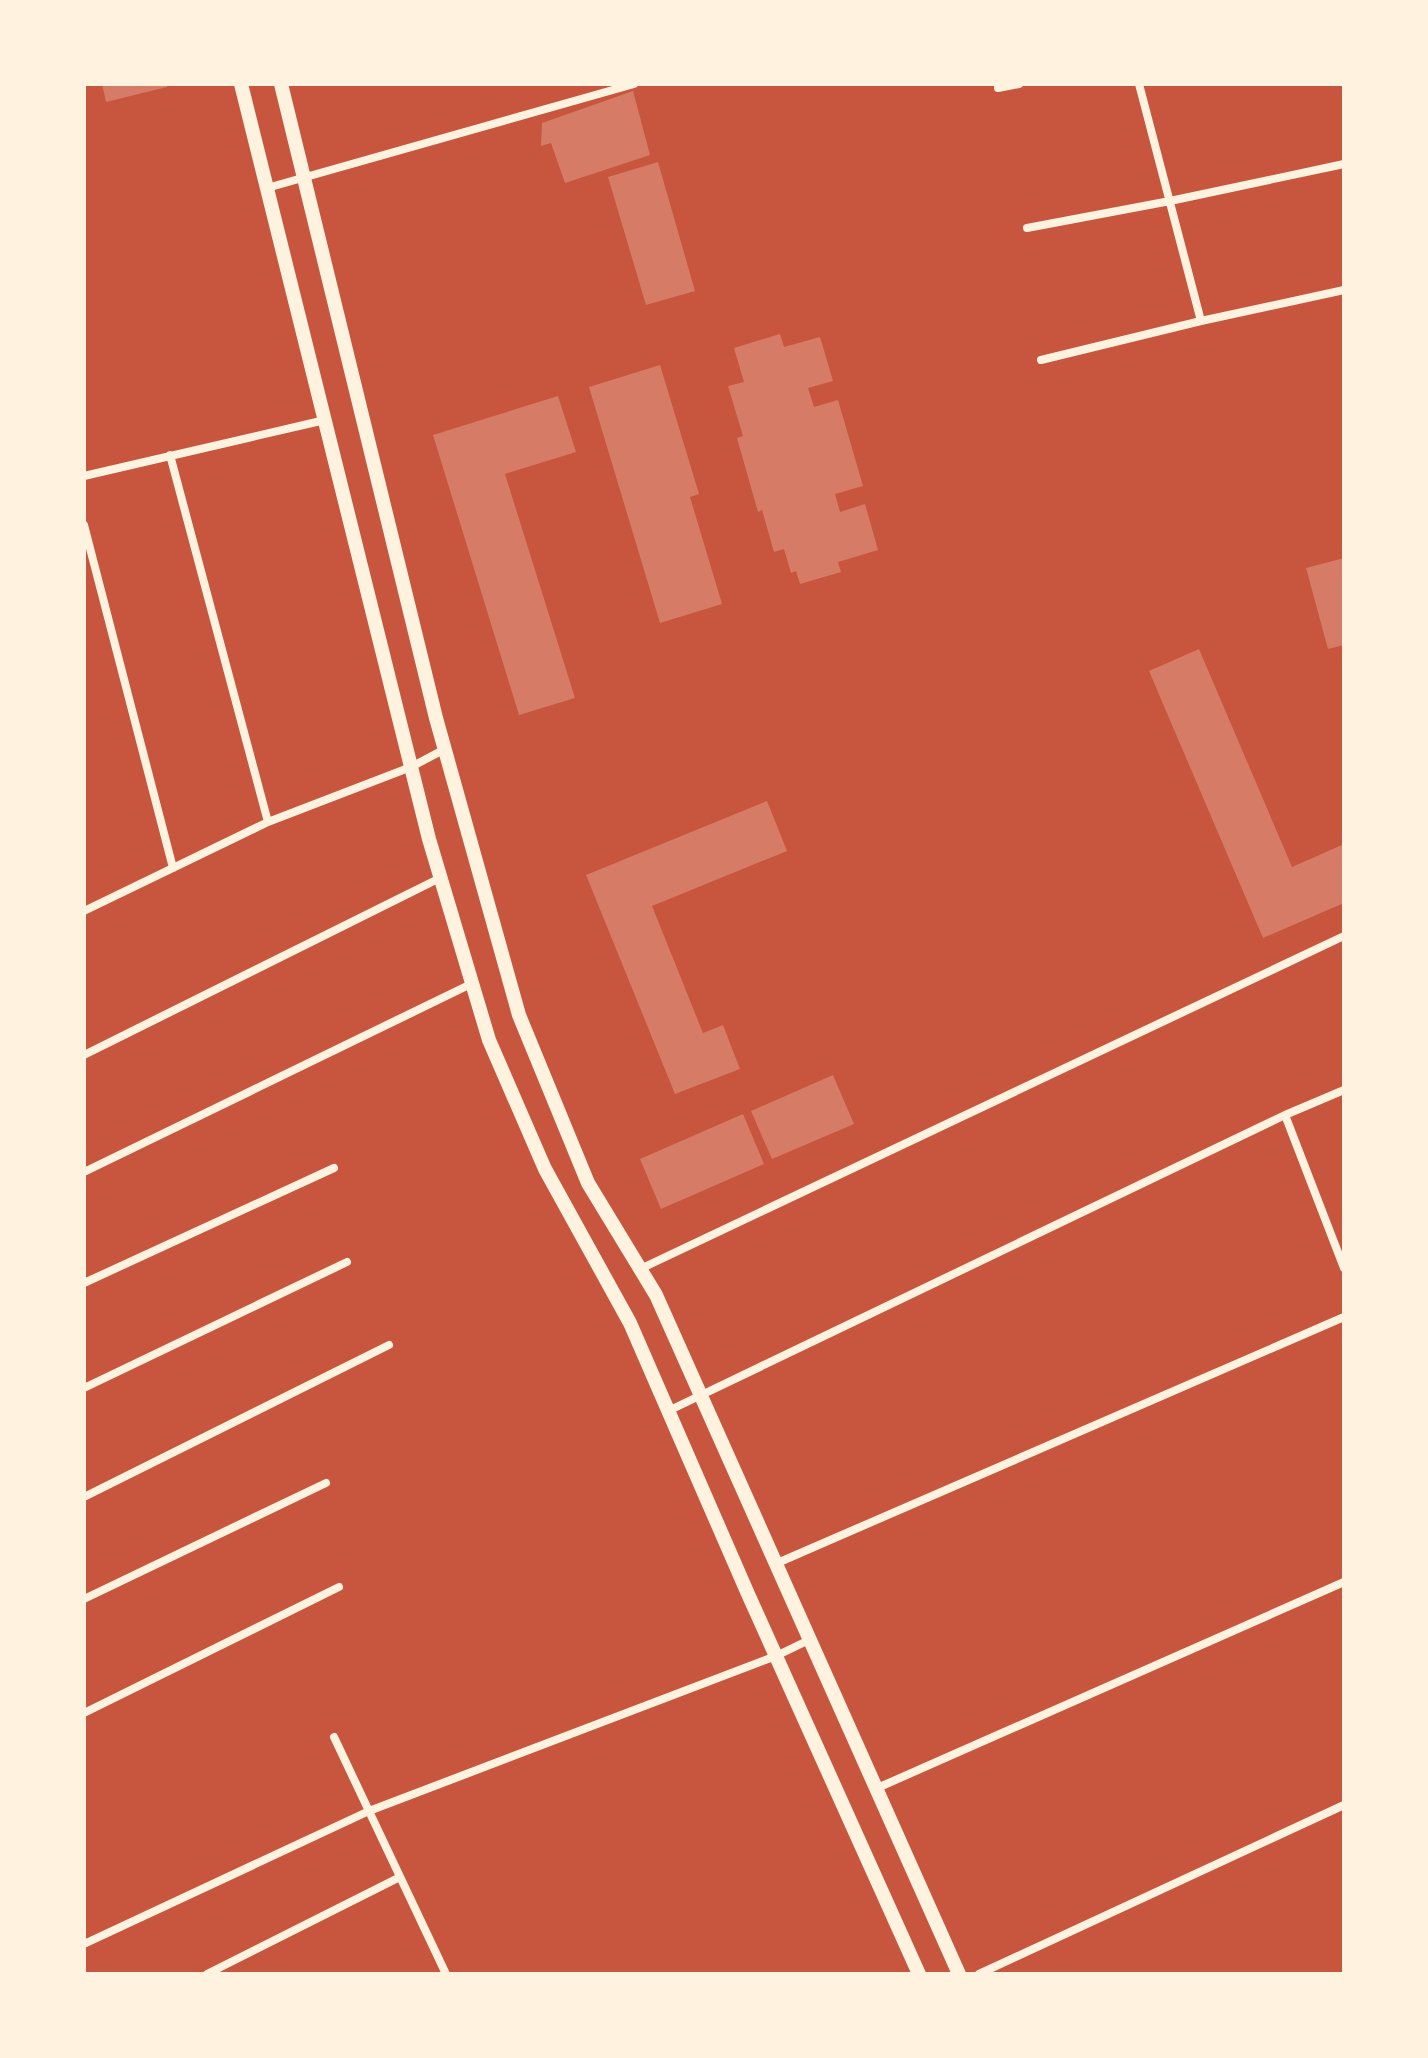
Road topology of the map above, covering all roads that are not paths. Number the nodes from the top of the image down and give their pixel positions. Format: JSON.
{"nodes":[{"id":1,"x":241,"y":84,"type":"edge"},
{"id":2,"x":281,"y":84,"type":"edge"},
{"id":3,"x":634,"y":84,"type":"edge"},
{"id":4,"x":1019,"y":84,"type":"edge"},
{"id":5,"x":1139,"y":84,"type":"edge"},
{"id":6,"x":998,"y":88,"type":"dead end"},
{"id":7,"x":1344,"y":164,"type":"edge"},
{"id":8,"x":303,"y":180,"type":"junction"},
{"id":9,"x":267,"y":188,"type":"junction"},
{"id":10,"x":1170,"y":201,"type":"junction"},
{"id":11,"x":1027,"y":228,"type":"dead end"},
{"id":12,"x":1344,"y":290,"type":"edge"},
{"id":13,"x":1201,"y":321,"type":"junction"},
{"id":14,"x":1041,"y":360,"type":"dead end"},
{"id":15,"x":325,"y":420,"type":"junction"},
{"id":16,"x":170,"y":455,"type":"junction"},
{"id":17,"x":84,"y":476,"type":"edge"},
{"id":18,"x":84,"y":525,"type":"edge"},
{"id":19,"x":445,"y":749,"type":"junction"},
{"id":20,"x":411,"y":767,"type":"junction"},
{"id":21,"x":268,"y":822,"type":"junction"},
{"id":22,"x":173,"y":868,"type":"junction"},
{"id":23,"x":440,"y":878,"type":"junction"},
{"id":24,"x":84,"y":911,"type":"edge"},
{"id":25,"x":1344,"y":936,"type":"edge"},
{"id":26,"x":471,"y":984,"type":"junction"},
{"id":27,"x":84,"y":1055,"type":"edge"},
{"id":28,"x":1344,"y":1090,"type":"edge"},
{"id":29,"x":1285,"y":1115,"type":"junction"},
{"id":30,"x":334,"y":1168,"type":"dead end"},
{"id":31,"x":84,"y":1172,"type":"edge"},
{"id":32,"x":347,"y":1262,"type":"dead end"},
{"id":33,"x":1344,"y":1268,"type":"edge"},
{"id":34,"x":640,"y":1269,"type":"junction"},
{"id":35,"x":84,"y":1283,"type":"edge"},
{"id":36,"x":1344,"y":1317,"type":"edge"},
{"id":37,"x":389,"y":1345,"type":"dead end"},
{"id":38,"x":84,"y":1388,"type":"edge"},
{"id":39,"x":700,"y":1396,"type":"junction"},
{"id":40,"x":668,"y":1411,"type":"junction"},
{"id":41,"x":326,"y":1483,"type":"dead end"},
{"id":42,"x":84,"y":1497,"type":"edge"},
{"id":43,"x":775,"y":1564,"type":"junction"},
{"id":44,"x":1344,"y":1582,"type":"edge"},
{"id":45,"x":339,"y":1587,"type":"dead end"},
{"id":46,"x":84,"y":1599,"type":"edge"},
{"id":47,"x":809,"y":1640,"type":"junction"},
{"id":48,"x":776,"y":1656,"type":"junction"},
{"id":49,"x":84,"y":1713,"type":"edge"},
{"id":50,"x":334,"y":1737,"type":"dead end"},
{"id":51,"x":875,"y":1789,"type":"junction"},
{"id":52,"x":1344,"y":1805,"type":"edge"},
{"id":53,"x":369,"y":1811,"type":"junction"},
{"id":54,"x":400,"y":1877,"type":"junction"},
{"id":55,"x":84,"y":1944,"type":"edge"},
{"id":56,"x":207,"y":1974,"type":"edge"},
{"id":57,"x":445,"y":1974,"type":"edge"},
{"id":58,"x":919,"y":1974,"type":"edge"},
{"id":59,"x":959,"y":1974,"type":"edge"},
{"id":60,"x":979,"y":1974,"type":"edge"}],
"edges":[{"from":1,"to":9,"type":"street"},
{"from":2,"to":8,"type":"street"},
{"from":3,"to":8,"type":"street"},
{"from":4,"to":6,"type":"street"},
{"from":5,"to":10,"type":"street"},
{"from":7,"to":10,"type":"street"},
{"from":8,"to":9,"type":"street"},
{"from":8,"to":19,"type":"street"},
{"from":9,"to":15,"type":"street"},
{"from":10,"to":11,"type":"street"},
{"from":10,"to":13,"type":"street"},
{"from":12,"to":13,"type":"street"},
{"from":13,"to":14,"type":"street"},
{"from":15,"to":16,"type":"street"},
{"from":15,"to":20,"type":"street"},
{"from":16,"to":17,"type":"street"},
{"from":16,"to":21,"type":"street"},
{"from":18,"to":22,"type":"street"},
{"from":19,"to":20,"type":"street"},
{"from":19,"to":34,"type":"street"},
{"from":20,"to":21,"type":"street"},
{"from":20,"to":23,"type":"street"},
{"from":21,"to":22,"type":"street"},
{"from":22,"to":24,"type":"street"},
{"from":23,"to":26,"type":"street"},
{"from":23,"to":27,"type":"street"},
{"from":25,"to":34,"type":"street"},
{"from":26,"to":31,"type":"street"},
{"from":26,"to":40,"type":"street"},
{"from":28,"to":29,"type":"street"},
{"from":29,"to":33,"type":"street"},
{"from":29,"to":39,"type":"street"},
{"from":30,"to":35,"type":"street"},
{"from":32,"to":38,"type":"street"},
{"from":34,"to":39,"type":"street"},
{"from":36,"to":43,"type":"street"},
{"from":37,"to":42,"type":"street"},
{"from":39,"to":40,"type":"street"},
{"from":39,"to":43,"type":"street"},
{"from":40,"to":48,"type":"street"},
{"from":41,"to":46,"type":"street"},
{"from":43,"to":47,"type":"street"},
{"from":44,"to":51,"type":"street"},
{"from":45,"to":49,"type":"street"},
{"from":47,"to":48,"type":"street"},
{"from":47,"to":51,"type":"street"},
{"from":48,"to":53,"type":"street"},
{"from":48,"to":58,"type":"street"},
{"from":50,"to":53,"type":"street"},
{"from":51,"to":59,"type":"street"},
{"from":52,"to":60,"type":"street"},
{"from":53,"to":54,"type":"street"},
{"from":53,"to":55,"type":"street"},
{"from":54,"to":56,"type":"street"},
{"from":54,"to":57,"type":"street"}]}
